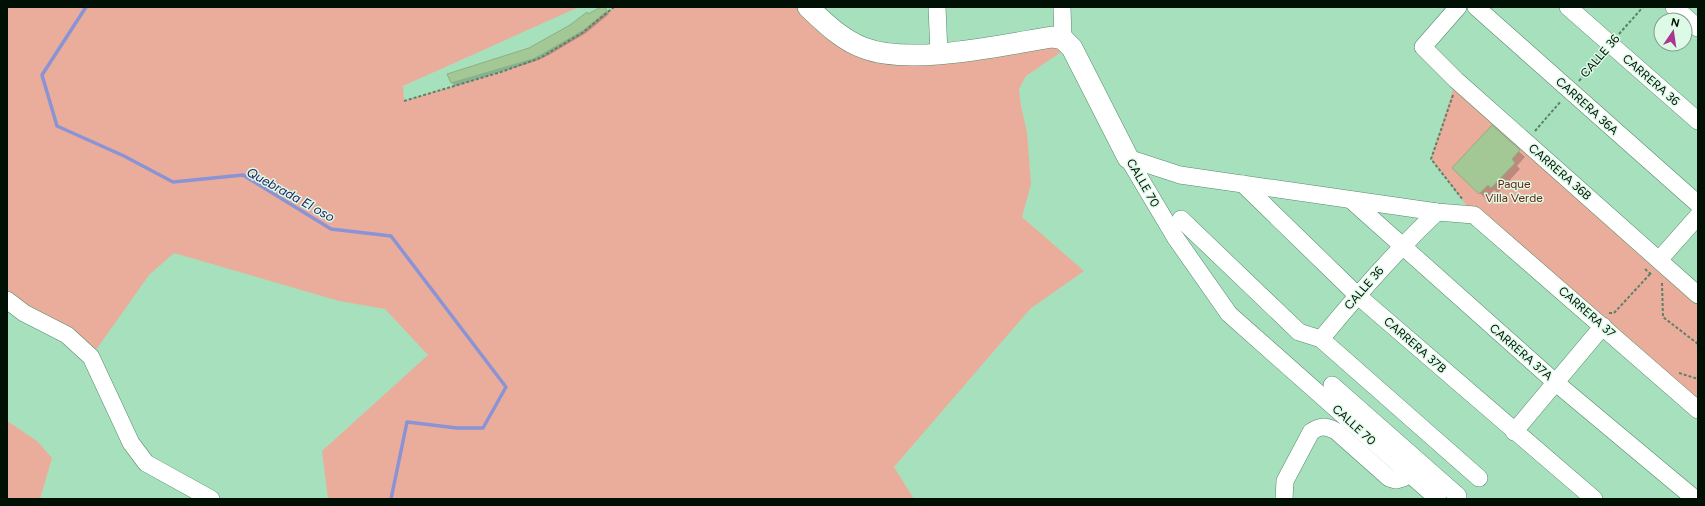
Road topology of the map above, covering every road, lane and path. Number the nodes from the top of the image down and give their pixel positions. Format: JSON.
{"nodes":[{"id":1,"x":614,"y":7,"type":"edge"},
{"id":2,"x":808,"y":7,"type":"edge"},
{"id":3,"x":937,"y":7,"type":"edge"},
{"id":4,"x":1062,"y":7,"type":"edge"},
{"id":5,"x":1458,"y":7,"type":"edge"},
{"id":6,"x":1476,"y":7,"type":"edge"},
{"id":7,"x":1568,"y":7,"type":"edge"},
{"id":8,"x":1643,"y":7,"type":"edge"},
{"id":9,"x":1674,"y":7,"type":"edge"},
{"id":10,"x":1698,"y":28,"type":"edge"},
{"id":11,"x":1063,"y":39,"type":"junction"},
{"id":12,"x":1610,"y":44,"type":"junction"},
{"id":13,"x":940,"y":54,"type":"junction"},
{"id":14,"x":1570,"y":91,"type":"junction"},
{"id":15,"x":1460,"y":96,"type":"dead end"},
{"id":16,"x":404,"y":101,"type":"dead end"},
{"id":17,"x":1698,"y":121,"type":"edge"},
{"id":18,"x":1526,"y":142,"type":"junction"},
{"id":19,"x":1128,"y":158,"type":"junction"},
{"id":20,"x":1243,"y":184,"type":"junction"},
{"id":21,"x":1351,"y":200,"type":"junction"},
{"id":22,"x":1698,"y":204,"type":"edge"},
{"id":23,"x":1437,"y":212,"type":"junction"},
{"id":24,"x":1474,"y":215,"type":"junction"},
{"id":25,"x":1698,"y":216,"type":"edge"},
{"id":26,"x":1181,"y":219,"type":"dead end"},
{"id":27,"x":1401,"y":246,"type":"junction"},
{"id":28,"x":1655,"y":267,"type":"junction"},
{"id":29,"x":1357,"y":295,"type":"junction"},
{"id":30,"x":1698,"y":295,"type":"edge"},
{"id":31,"x":7,"y":300,"type":"edge"},
{"id":32,"x":1600,"y":324,"type":"junction"},
{"id":33,"x":1321,"y":339,"type":"junction"},
{"id":34,"x":1698,"y":344,"type":"edge"},
{"id":35,"x":1555,"y":382,"type":"junction"},
{"id":36,"x":1332,"y":385,"type":"dead end"},
{"id":37,"x":1698,"y":410,"type":"edge"},
{"id":38,"x":1403,"y":411,"type":"junction"},
{"id":39,"x":1385,"y":432,"type":"junction"},
{"id":40,"x":1514,"y":432,"type":"junction"},
{"id":41,"x":1403,"y":468,"type":"junction"},
{"id":42,"x":1479,"y":478,"type":"dead end"},
{"id":43,"x":1458,"y":496,"type":"dead end"},
{"id":44,"x":211,"y":499,"type":"edge"},
{"id":45,"x":1284,"y":499,"type":"edge"},
{"id":46,"x":1438,"y":499,"type":"edge"},
{"id":47,"x":1594,"y":499,"type":"edge"},
{"id":48,"x":1695,"y":499,"type":"edge"}],
"edges":[{"from":1,"to":16,"type":"path"},
{"from":2,"to":13,"type":"main road"},
{"from":3,"to":13,"type":"street"},
{"from":4,"to":11,"type":"street"},
{"from":5,"to":18,"type":"street","name":"CARRERA 36B"},
{"from":6,"to":14,"type":"street","name":"CARRERA 36A"},
{"from":7,"to":12,"type":"street","name":"CARRERA 36"},
{"from":8,"to":12,"type":"path","name":"CALLE 36"},
{"from":9,"to":10,"type":"street"},
{"from":11,"to":13,"type":"main road"},
{"from":11,"to":19,"type":"main road","name":"CALLE 70"},
{"from":12,"to":14,"type":"path","name":"CALLE 36"},
{"from":12,"to":17,"type":"street","name":"CARRERA 36"},
{"from":14,"to":18,"type":"path","name":"CALLE 36"},
{"from":14,"to":22,"type":"street","name":"CARRERA 36A"},
{"from":15,"to":24,"type":"path"},
{"from":18,"to":28,"type":"street","name":"CARRERA 36B"},
{"from":19,"to":20,"type":"street"},
{"from":19,"to":41,"type":"street","name":"CALLE 70"},
{"from":20,"to":21,"type":"street"},
{"from":20,"to":29,"type":"street","name":"CARRERA 37B"},
{"from":21,"to":23,"type":"street"},
{"from":21,"to":27,"type":"street","name":"CARRERA 37A"},
{"from":23,"to":24,"type":"street"},
{"from":23,"to":27,"type":"street","name":"CALLE 36"},
{"from":24,"to":32,"type":"street","name":"CARRERA 37"},
{"from":25,"to":28,"type":"street"},
{"from":26,"to":33,"type":"street"},
{"from":27,"to":29,"type":"street","name":"CALLE 36"},
{"from":27,"to":35,"type":"street","name":"CARRERA 37A"},
{"from":28,"to":30,"type":"street","name":"CARRERA 36B"},
{"from":28,"to":32,"type":"path"},
{"from":28,"to":34,"type":"path"},
{"from":29,"to":33,"type":"street","name":"CALLE 36"},
{"from":29,"to":40,"type":"street","name":"CARRERA 37B"},
{"from":31,"to":44,"type":"street"},
{"from":32,"to":35,"type":"street"},
{"from":32,"to":37,"type":"street","name":"CARRERA 37"},
{"from":33,"to":38,"type":"street"},
{"from":35,"to":40,"type":"street"},
{"from":35,"to":48,"type":"street","name":"CARRERA 37A"},
{"from":36,"to":39,"type":"street"},
{"from":38,"to":39,"type":"street"},
{"from":38,"to":42,"type":"street"},
{"from":39,"to":43,"type":"street"},
{"from":40,"to":47,"type":"street","name":"CARRERA 37B"},
{"from":41,"to":45,"type":"street"},
{"from":41,"to":46,"type":"street","name":"CALLE 70"}]}
